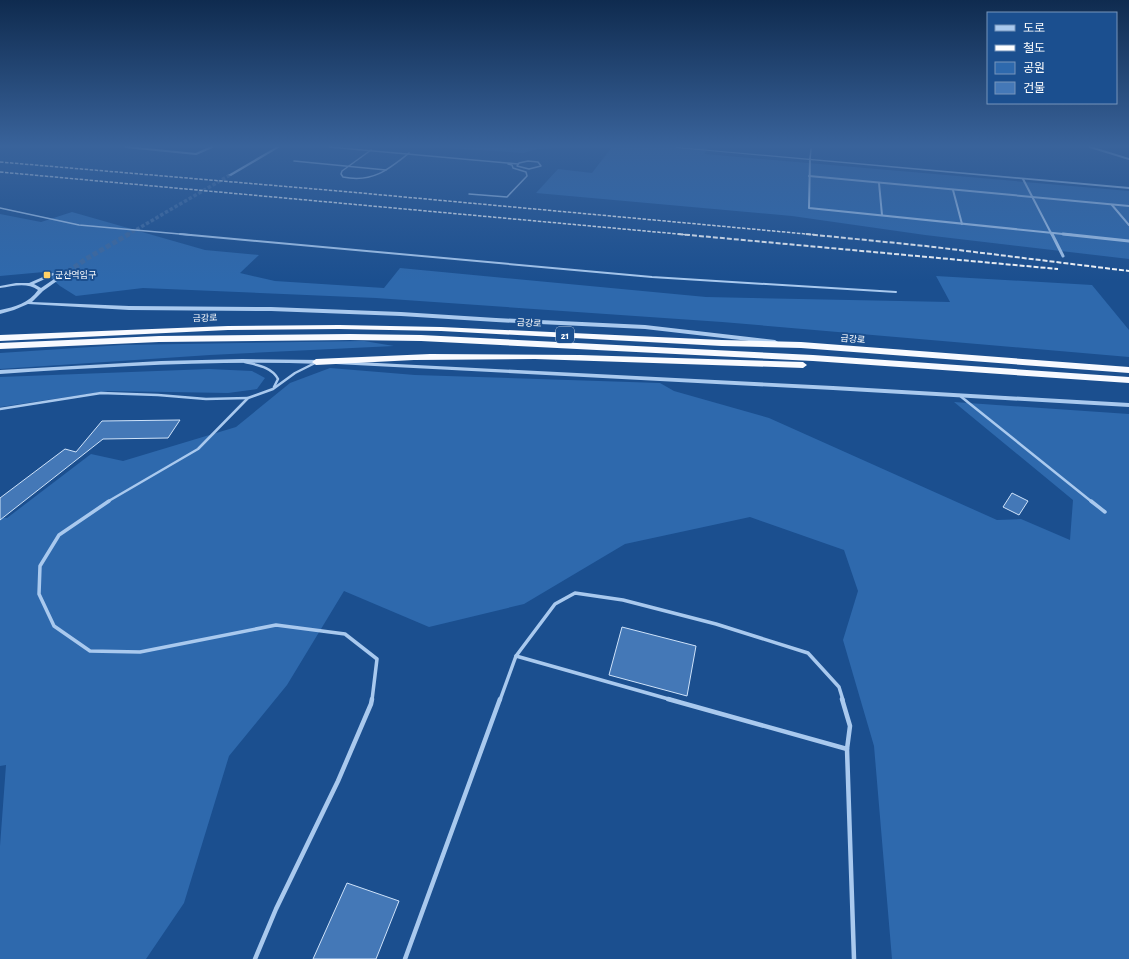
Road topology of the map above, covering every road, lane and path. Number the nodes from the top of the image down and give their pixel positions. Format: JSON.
{"nodes":[{"id":1,"x":512,"y":192,"type":"edge"},
{"id":2,"x":809,"y":192,"type":"edge"},
{"id":3,"x":880,"y":192,"type":"edge"},
{"id":4,"x":953,"y":192,"type":"edge"},
{"id":5,"x":973,"y":192,"type":"edge"},
{"id":6,"x":1030,"y":192,"type":"edge"},
{"id":7,"x":469,"y":194,"type":"dead end"},
{"id":8,"x":1033,"y":197,"type":"junction"},
{"id":9,"x":1112,"y":205,"type":"junction"},
{"id":10,"x":1129,"y":206,"type":"edge"},
{"id":11,"x":0,"y":208,"type":"edge"},
{"id":12,"x":882,"y":215,"type":"junction"},
{"id":13,"x":962,"y":224,"type":"junction"},
{"id":14,"x":1129,"y":225,"type":"edge"},
{"id":15,"x":1051,"y":233,"type":"junction"},
{"id":16,"x":1129,"y":241,"type":"edge"},
{"id":17,"x":1063,"y":256,"type":"dead end"},
{"id":18,"x":54,"y":274,"type":"tunnel mouth"},
{"id":19,"x":62,"y":276,"type":"tunnel mouth"},
{"id":20,"x":29,"y":284,"type":"junction"},
{"id":21,"x":0,"y":288,"type":"edge"},
{"id":22,"x":41,"y":290,"type":"junction"},
{"id":23,"x":896,"y":292,"type":"dead end"},
{"id":24,"x":28,"y":303,"type":"junction"},
{"id":25,"x":8,"y":311,"type":"junction"},
{"id":26,"x":0,"y":312,"type":"edge"},
{"id":27,"x":0,"y":316,"type":"edge"},
{"id":28,"x":0,"y":338,"type":"edge"},
{"id":29,"x":801,"y":345,"type":"junction"},
{"id":30,"x":0,"y":346,"type":"edge"},
{"id":31,"x":242,"y":361,"type":"junction"},
{"id":32,"x":316,"y":362,"type":"junction"},
{"id":33,"x":1129,"y":370,"type":"edge"},
{"id":34,"x":0,"y":372,"type":"edge"},
{"id":35,"x":1116,"y":379,"type":"junction"},
{"id":36,"x":1129,"y":380,"type":"edge"},
{"id":37,"x":273,"y":389,"type":"junction"},
{"id":38,"x":959,"y":395,"type":"junction"},
{"id":39,"x":248,"y":398,"type":"junction"},
{"id":40,"x":1129,"y":405,"type":"edge"},
{"id":41,"x":0,"y":409,"type":"edge"},
{"id":42,"x":1104,"y":512,"type":"dead end"},
{"id":43,"x":516,"y":656,"type":"junction"},
{"id":44,"x":847,"y":749,"type":"junction"},
{"id":45,"x":255,"y":959,"type":"edge"},
{"id":46,"x":405,"y":959,"type":"edge"},
{"id":47,"x":854,"y":959,"type":"edge"}],
"edges":[{"from":1,"to":7,"type":"lane"},
{"from":2,"to":12,"type":"street"},
{"from":3,"to":12,"type":"street"},
{"from":4,"to":13,"type":"street"},
{"from":5,"to":8,"type":"street"},
{"from":6,"to":8,"type":"street"},
{"from":8,"to":9,"type":"street"},
{"from":8,"to":15,"type":"street"},
{"from":9,"to":10,"type":"street"},
{"from":9,"to":14,"type":"street"},
{"from":11,"to":23,"type":"lane"},
{"from":12,"to":13,"type":"street"},
{"from":13,"to":15,"type":"street"},
{"from":15,"to":16,"type":"street"},
{"from":15,"to":17,"type":"street"},
{"from":18,"to":20,"type":"street"},
{"from":19,"to":22,"type":"street"},
{"from":20,"to":21,"type":"street"},
{"from":20,"to":22,"type":"street"},
{"from":22,"to":24,"type":"street"},
{"from":24,"to":25,"type":"street"},
{"from":24,"to":29,"type":"street"},
{"from":25,"to":26,"type":"street"},
{"from":25,"to":27,"type":"street"},
{"from":28,"to":29,"type":"highway","name":"금강로","number":"21"},
{"from":29,"to":33,"type":"highway","name":"금강로","number":"21"},
{"from":30,"to":35,"type":"highway","name":"금강로","number":"21"},
{"from":31,"to":32,"type":"street"},
{"from":31,"to":34,"type":"street"},
{"from":31,"to":37,"type":"lane"},
{"from":32,"to":35,"type":"highway"},
{"from":32,"to":37,"type":"lane"},
{"from":32,"to":38,"type":"street"},
{"from":35,"to":36,"type":"highway","name":"금강로","number":"21"},
{"from":37,"to":39,"type":"lane"},
{"from":38,"to":40,"type":"street"},
{"from":38,"to":42,"type":"lane"},
{"from":39,"to":41,"type":"lane"},
{"from":39,"to":45,"type":"lane"},
{"from":43,"to":44,"type":"lane"},
{"from":43,"to":44,"type":"lane"},
{"from":43,"to":46,"type":"lane"},
{"from":44,"to":47,"type":"lane"}]}
